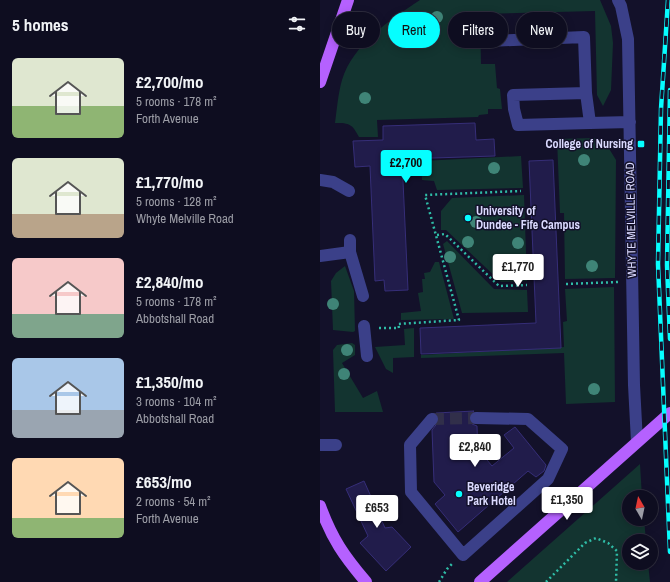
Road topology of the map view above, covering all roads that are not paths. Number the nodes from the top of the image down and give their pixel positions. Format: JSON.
{"nodes":[{"id":1,"x":348,"y":0,"type":"edge"},
{"id":2,"x":618,"y":0,"type":"edge"},
{"id":3,"x":508,"y":39,"type":"edge"},
{"id":4,"x":320,"y":82,"type":"edge"},
{"id":5,"x":586,"y":93,"type":"junction"},
{"id":6,"x":630,"y":122,"type":"junction"},
{"id":7,"x":590,"y":123,"type":"junction"},
{"id":8,"x":320,"y":180,"type":"edge"},
{"id":9,"x":349,"y":190,"type":"dead end"},
{"id":10,"x":320,"y":256,"type":"edge"},
{"id":11,"x":363,"y":296,"type":"dead end"},
{"id":12,"x":364,"y":327,"type":"road end"},
{"id":13,"x":366,"y":356,"type":"dead end"},
{"id":14,"x":670,"y":413,"type":"edge"},
{"id":15,"x":476,"y":418,"type":"tunnel mouth"},
{"id":16,"x":432,"y":419,"type":"tunnel mouth"},
{"id":17,"x":638,"y":442,"type":"junction"},
{"id":18,"x":320,"y":445,"type":"edge"},
{"id":19,"x":336,"y":445,"type":"dead end"},
{"id":20,"x":320,"y":506,"type":"edge"},
{"id":21,"x":366,"y":582,"type":"edge"},
{"id":22,"x":480,"y":582,"type":"edge"}],
"edges":[{"from":1,"to":4,"type":"main road"},
{"from":2,"to":6,"type":"street","name":"WHYTE MELVILLE ROAD"},
{"from":3,"to":5,"type":"street"},
{"from":5,"to":7,"type":"street"},
{"from":5,"to":7,"type":"street"},
{"from":6,"to":7,"type":"street"},
{"from":6,"to":17,"type":"street","name":"WHYTE MELVILLE ROAD"},
{"from":8,"to":9,"type":"street"},
{"from":10,"to":11,"type":"street"},
{"from":12,"to":13,"type":"street"},
{"from":14,"to":17,"type":"main road"},
{"from":15,"to":16,"type":"street"},
{"from":17,"to":22,"type":"main road"},
{"from":18,"to":19,"type":"street"},
{"from":20,"to":21,"type":"main road"}]}
